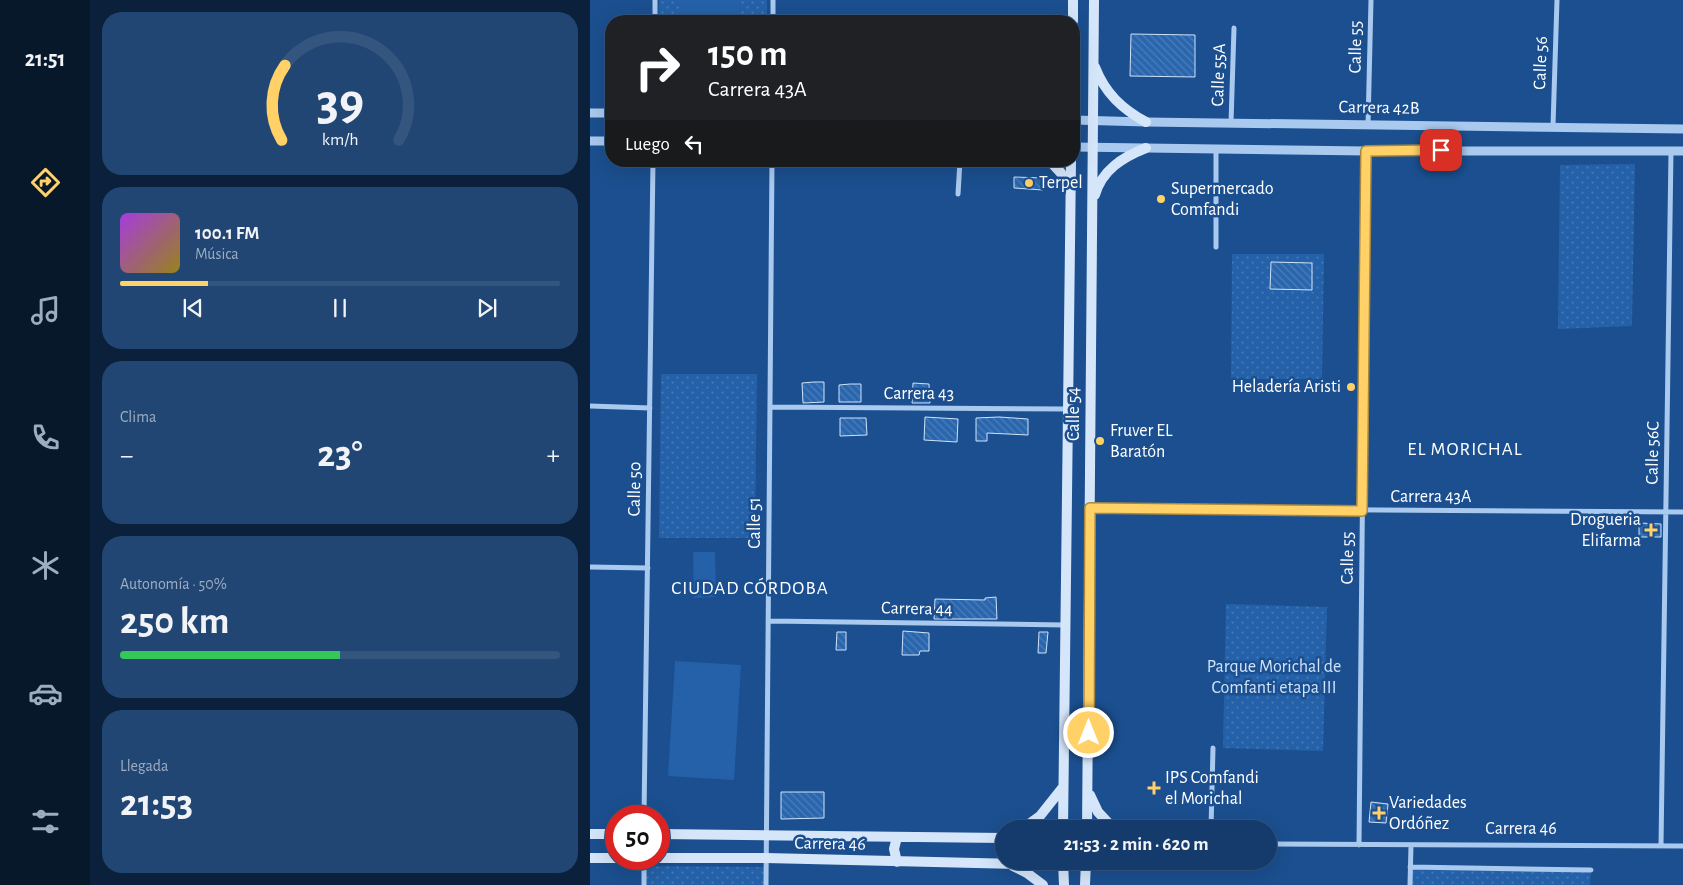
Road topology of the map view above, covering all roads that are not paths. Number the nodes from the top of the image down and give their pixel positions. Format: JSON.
{"nodes":[{"id":1,"x":655,"y":0,"type":"edge"},
{"id":2,"x":773,"y":0,"type":"edge"},
{"id":3,"x":1073,"y":0,"type":"edge"},
{"id":4,"x":1094,"y":0,"type":"edge"},
{"id":5,"x":1371,"y":0,"type":"edge"},
{"id":6,"x":1557,"y":0,"type":"edge"},
{"id":7,"x":655,"y":15,"type":"edge"},
{"id":8,"x":773,"y":15,"type":"edge"},
{"id":9,"x":1073,"y":15,"type":"edge"},
{"id":10,"x":1234,"y":28,"type":"dead end"},
{"id":11,"x":1094,"y":63,"type":"junction"},
{"id":12,"x":590,"y":113,"type":"edge"},
{"id":13,"x":605,"y":113,"type":"edge"},
{"id":14,"x":1080,"y":120,"type":"edge"},
{"id":15,"x":1094,"y":120,"type":"junction"},
{"id":16,"x":1146,"y":122,"type":"junction"},
{"id":17,"x":1231,"y":123,"type":"junction"},
{"id":18,"x":1368,"y":125,"type":"junction"},
{"id":19,"x":1553,"y":126,"type":"junction"},
{"id":20,"x":1683,"y":128,"type":"edge"},
{"id":21,"x":590,"y":141,"type":"edge"},
{"id":22,"x":605,"y":142,"type":"edge"},
{"id":23,"x":1080,"y":147,"type":"edge"},
{"id":24,"x":1093,"y":147,"type":"junction"},
{"id":25,"x":1146,"y":148,"type":"junction"},
{"id":26,"x":1216,"y":149,"type":"junction"},
{"id":27,"x":1671,"y":150,"type":"junction"},
{"id":28,"x":1683,"y":150,"type":"edge"},
{"id":29,"x":1366,"y":151,"type":"junction"},
{"id":30,"x":653,"y":167,"type":"edge"},
{"id":31,"x":772,"y":167,"type":"edge"},
{"id":32,"x":960,"y":167,"type":"edge"},
{"id":33,"x":1055,"y":167,"type":"edge"},
{"id":34,"x":1071,"y":167,"type":"edge"},
{"id":35,"x":958,"y":194,"type":"dead end"},
{"id":36,"x":1070,"y":199,"type":"junction"},
{"id":37,"x":1092,"y":218,"type":"junction"},
{"id":38,"x":1216,"y":247,"type":"dead end"},
{"id":39,"x":590,"y":406,"type":"edge"},
{"id":40,"x":770,"y":407,"type":"junction"},
{"id":41,"x":650,"y":408,"type":"junction"},
{"id":42,"x":1067,"y":409,"type":"junction"},
{"id":43,"x":1090,"y":508,"type":"junction"},
{"id":44,"x":1362,"y":511,"type":"junction"},
{"id":45,"x":1666,"y":512,"type":"junction"},
{"id":46,"x":1683,"y":512,"type":"edge"},
{"id":47,"x":590,"y":567,"type":"edge"},
{"id":48,"x":648,"y":568,"type":"junction"},
{"id":49,"x":768,"y":622,"type":"junction"},
{"id":50,"x":1066,"y":625,"type":"junction"},
{"id":51,"x":1213,"y":748,"type":"dead end"},
{"id":52,"x":1063,"y":787,"type":"junction"},
{"id":53,"x":1088,"y":792,"type":"junction"},
{"id":54,"x":644,"y":805,"type":"edge"},
{"id":55,"x":1034,"y":820,"type":"edge"},
{"id":56,"x":1063,"y":820,"type":"edge"},
{"id":57,"x":1087,"y":820,"type":"edge"},
{"id":58,"x":1106,"y":820,"type":"edge"},
{"id":59,"x":1212,"y":820,"type":"edge"},
{"id":60,"x":590,"y":834,"type":"edge"},
{"id":61,"x":605,"y":834,"type":"edge"},
{"id":62,"x":670,"y":834,"type":"edge"},
{"id":63,"x":766,"y":835,"type":"junction"},
{"id":64,"x":897,"y":837,"type":"junction"},
{"id":65,"x":995,"y":838,"type":"edge"},
{"id":66,"x":1277,"y":844,"type":"edge"},
{"id":67,"x":1359,"y":845,"type":"junction"},
{"id":68,"x":1410,"y":845,"type":"junction"},
{"id":69,"x":1661,"y":846,"type":"junction"},
{"id":70,"x":1683,"y":846,"type":"edge"},
{"id":71,"x":590,"y":858,"type":"edge"},
{"id":72,"x":605,"y":858,"type":"edge"},
{"id":73,"x":766,"y":858,"type":"junction"},
{"id":74,"x":670,"y":859,"type":"edge"},
{"id":75,"x":897,"y":862,"type":"junction"},
{"id":76,"x":995,"y":864,"type":"edge"},
{"id":77,"x":1410,"y":867,"type":"junction"},
{"id":78,"x":644,"y":870,"type":"edge"},
{"id":79,"x":1020,"y":870,"type":"edge"},
{"id":80,"x":1065,"y":870,"type":"edge"},
{"id":81,"x":1086,"y":870,"type":"edge"},
{"id":82,"x":1591,"y":870,"type":"dead end"},
{"id":83,"x":644,"y":885,"type":"edge"},
{"id":84,"x":766,"y":885,"type":"edge"},
{"id":85,"x":1043,"y":885,"type":"edge"},
{"id":86,"x":1064,"y":885,"type":"edge"},
{"id":87,"x":1085,"y":885,"type":"edge"},
{"id":88,"x":1410,"y":885,"type":"edge"}],
"edges":[{"from":1,"to":7,"type":"street"},
{"from":2,"to":8,"type":"street"},
{"from":3,"to":9,"type":"main road"},
{"from":4,"to":11,"type":"main road","name":"Calle 54"},
{"from":5,"to":18,"type":"street","name":"Calle 55"},
{"from":6,"to":19,"type":"street","name":"Calle 56"},
{"from":10,"to":17,"type":"street","name":"Calle 55A"},
{"from":11,"to":15,"type":"main road","name":"Calle 54"},
{"from":11,"to":16,"type":"main road"},
{"from":12,"to":13,"type":"street"},
{"from":14,"to":15,"type":"street","name":"Carrera 42B"},
{"from":15,"to":16,"type":"street","name":"Carrera 42B"},
{"from":15,"to":24,"type":"main road","name":"Calle 54"},
{"from":16,"to":17,"type":"street","name":"Carrera 42B"},
{"from":17,"to":18,"type":"street","name":"Carrera 42B"},
{"from":18,"to":19,"type":"street","name":"Carrera 42B"},
{"from":19,"to":20,"type":"street","name":"Carrera 42B"},
{"from":21,"to":22,"type":"street"},
{"from":23,"to":24,"type":"street"},
{"from":24,"to":25,"type":"street"},
{"from":24,"to":37,"type":"main road","name":"Calle 54"},
{"from":25,"to":26,"type":"street"},
{"from":25,"to":37,"type":"main road"},
{"from":26,"to":29,"type":"street"},
{"from":26,"to":38,"type":"street"},
{"from":27,"to":28,"type":"street"},
{"from":27,"to":29,"type":"street"},
{"from":27,"to":45,"type":"street","name":"Calle 56C"},
{"from":29,"to":44,"type":"street","name":"Calle 55"},
{"from":30,"to":41,"type":"street","name":"Calle 50"},
{"from":31,"to":40,"type":"street","name":"Calle 51"},
{"from":32,"to":35,"type":"street"},
{"from":33,"to":36,"type":"main road"},
{"from":34,"to":36,"type":"main road","name":"Calle 54"},
{"from":36,"to":42,"type":"main road","name":"Calle 54"},
{"from":37,"to":43,"type":"main road","name":"Calle 54"},
{"from":39,"to":41,"type":"street"},
{"from":40,"to":42,"type":"street","name":"Carrera 43"},
{"from":40,"to":49,"type":"street","name":"Calle 51"},
{"from":41,"to":48,"type":"street","name":"Calle 50"},
{"from":42,"to":50,"type":"main road","name":"Calle 54"},
{"from":43,"to":44,"type":"street","name":"Carrera 43A"},
{"from":43,"to":53,"type":"main road","name":"Calle 54"},
{"from":44,"to":45,"type":"street","name":"Carrera 43A"},
{"from":44,"to":67,"type":"street","name":"Calle 55"},
{"from":45,"to":46,"type":"street","name":"Carrera 43A"},
{"from":45,"to":69,"type":"street","name":"Calle 56C"},
{"from":47,"to":48,"type":"street"},
{"from":48,"to":54,"type":"street","name":"Calle 50"},
{"from":49,"to":50,"type":"street","name":"Carrera 44"},
{"from":49,"to":63,"type":"street","name":"Calle 51"},
{"from":50,"to":52,"type":"main road","name":"Calle 54"},
{"from":51,"to":59,"type":"street"},
{"from":52,"to":55,"type":"main road"},
{"from":52,"to":56,"type":"main road","name":"Calle 54"},
{"from":53,"to":57,"type":"main road","name":"Calle 54"},
{"from":53,"to":58,"type":"main road"},
{"from":60,"to":61,"type":"main road"},
{"from":62,"to":63,"type":"main road","name":"Carrera 46"},
{"from":63,"to":64,"type":"main road","name":"Carrera 46"},
{"from":63,"to":73,"type":"street","name":"Calle 51"},
{"from":64,"to":65,"type":"main road","name":"Carrera 46"},
{"from":64,"to":75,"type":"main road"},
{"from":66,"to":67,"type":"street","name":"Carrera 46"},
{"from":67,"to":68,"type":"street","name":"Carrera 46"},
{"from":68,"to":69,"type":"street","name":"Carrera 46"},
{"from":68,"to":77,"type":"street"},
{"from":69,"to":70,"type":"street","name":"Carrera 46"},
{"from":71,"to":72,"type":"main road","name":"Carrera 46"},
{"from":73,"to":74,"type":"main road","name":"Carrera 46"},
{"from":73,"to":75,"type":"main road","name":"Carrera 46"},
{"from":73,"to":84,"type":"street","name":"Calle 51"},
{"from":75,"to":76,"type":"main road","name":"Carrera 46"},
{"from":77,"to":82,"type":"street"},
{"from":77,"to":88,"type":"street"},
{"from":78,"to":83,"type":"street"},
{"from":79,"to":85,"type":"main road"},
{"from":80,"to":86,"type":"main road"},
{"from":81,"to":87,"type":"main road"}]}
